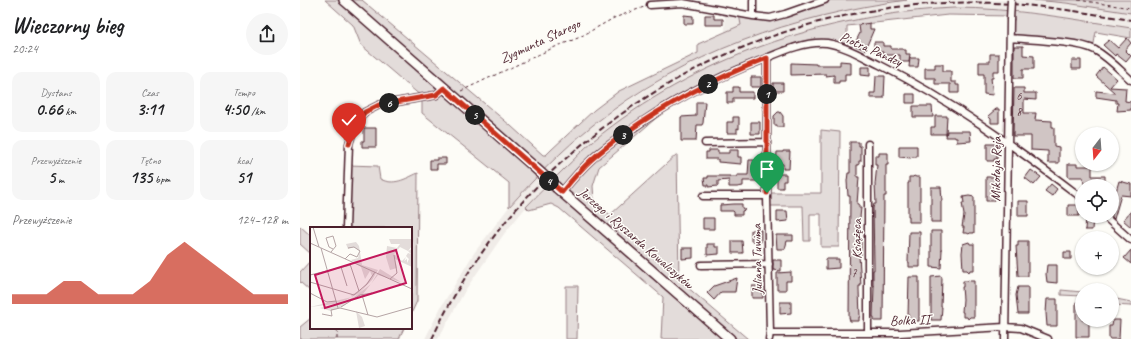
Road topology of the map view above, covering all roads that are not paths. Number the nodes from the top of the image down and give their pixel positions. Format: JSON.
{"nodes":[{"id":1,"x":344,"y":0,"type":"edge"},
{"id":2,"x":753,"y":0,"type":"edge"},
{"id":3,"x":825,"y":0,"type":"edge"},
{"id":4,"x":1011,"y":0,"type":"edge"},
{"id":5,"x":650,"y":5,"type":"road end"},
{"id":6,"x":753,"y":16,"type":"junction"},
{"id":7,"x":1010,"y":38,"type":"junction"},
{"id":8,"x":767,"y":58,"type":"junction"},
{"id":9,"x":1131,"y":80,"type":"edge"},
{"id":10,"x":444,"y":88,"type":"junction"},
{"id":11,"x":767,"y":142,"type":"junction"},
{"id":12,"x":704,"y":143,"type":"dead end"},
{"id":13,"x":868,"y":144,"type":"dead end"},
{"id":14,"x":1008,"y":144,"type":"junction"},
{"id":15,"x":559,"y":190,"type":"junction"},
{"id":16,"x":1075,"y":193,"type":"edge"},
{"id":17,"x":702,"y":196,"type":"dead end"},
{"id":18,"x":767,"y":196,"type":"junction"},
{"id":19,"x":1112,"y":223,"type":"edge"},
{"id":20,"x":346,"y":227,"type":"edge"},
{"id":21,"x":1131,"y":240,"type":"edge"},
{"id":22,"x":768,"y":264,"type":"junction"},
{"id":23,"x":701,"y":265,"type":"dead end"},
{"id":24,"x":1005,"y":327,"type":"junction"},
{"id":25,"x":868,"y":333,"type":"junction"},
{"id":26,"x":770,"y":336,"type":"edge"},
{"id":27,"x":730,"y":339,"type":"edge"},
{"id":28,"x":1005,"y":339,"type":"edge"},
{"id":29,"x":1048,"y":339,"type":"edge"}],
"edges":[{"from":1,"to":10,"type":"main road","name":"Jerzego i Ryszarda Kowalczyków"},
{"from":2,"to":6,"type":"street"},
{"from":3,"to":6,"type":"street"},
{"from":4,"to":7,"type":"street","name":"Mikołaja Reja","bridge":true},
{"from":5,"to":6,"type":"street"},
{"from":7,"to":9,"type":"street"},
{"from":7,"to":14,"type":"street","name":"Mikołaja Reja"},
{"from":8,"to":11,"type":"street","name":"Juliana Tuwima"},
{"from":8,"to":14,"type":"street","name":"Piotra Pandzy"},
{"from":8,"to":15,"type":"street","name":"Piotra Pandzy"},
{"from":10,"to":15,"type":"main road","name":"Jerzego i Ryszarda Kowalczyków","bridge":true},
{"from":10,"to":20,"type":"street"},
{"from":11,"to":12,"type":"street"},
{"from":11,"to":18,"type":"street","name":"Juliana Tuwima"},
{"from":13,"to":25,"type":"street","name":"Książęca"},
{"from":14,"to":16,"type":"street","name":"Piotra Pandzy"},
{"from":14,"to":24,"type":"street","name":"Mikołaja Reja"},
{"from":15,"to":27,"type":"main road","name":"Jerzego i Ryszarda Kowalczyków"},
{"from":17,"to":18,"type":"street"},
{"from":18,"to":22,"type":"street","name":"Juliana Tuwima"},
{"from":19,"to":21,"type":"street"},
{"from":22,"to":23,"type":"street"},
{"from":22,"to":26,"type":"street","name":"Juliana Tuwima"},
{"from":24,"to":25,"type":"street","name":"Bolka II"},
{"from":24,"to":28,"type":"street","name":"Mikołaja Reja"},
{"from":24,"to":29,"type":"street","name":"Bolka II"},
{"from":25,"to":26,"type":"street","name":"Bolka II"}]}
